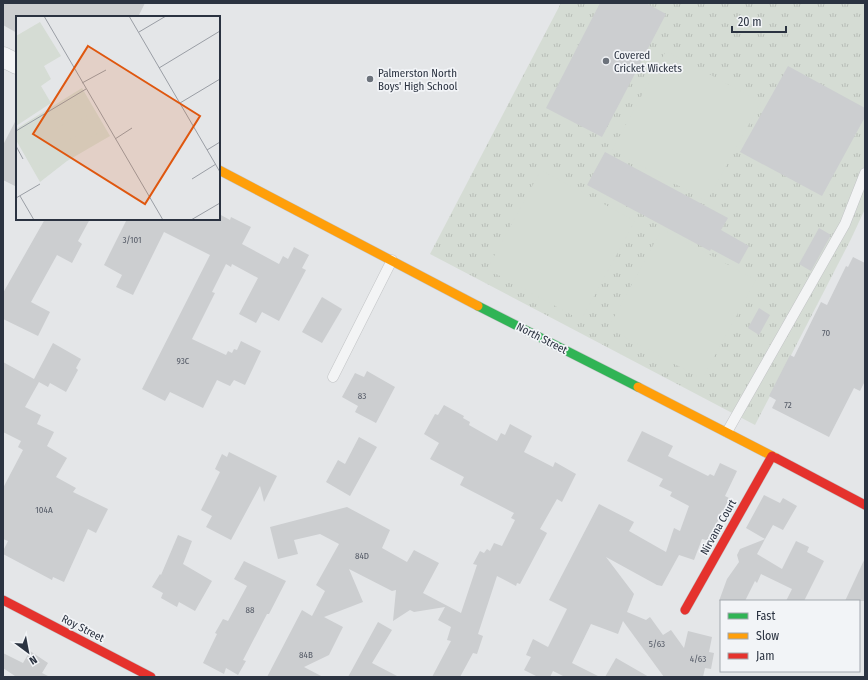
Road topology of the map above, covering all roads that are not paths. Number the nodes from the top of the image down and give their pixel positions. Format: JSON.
{"nodes":[{"id":1,"x":3,"y":57,"type":"edge"},
{"id":2,"x":16,"y":64,"type":"edge"},
{"id":3,"x":220,"y":171,"type":"edge"},
{"id":4,"x":865,"y":173,"type":"edge"},
{"id":5,"x":392,"y":260,"type":"junction"},
{"id":6,"x":333,"y":377,"type":"dead end"},
{"id":7,"x":727,"y":432,"type":"junction"},
{"id":8,"x":772,"y":456,"type":"junction"},
{"id":9,"x":865,"y":505,"type":"edge"},
{"id":10,"x":3,"y":600,"type":"edge"},
{"id":11,"x":685,"y":610,"type":"dead end"},
{"id":12,"x":151,"y":677,"type":"edge"}],
"edges":[{"from":1,"to":2,"type":"street"},
{"from":3,"to":5,"type":"street","name":"North Street"},
{"from":4,"to":7,"type":"lane"},
{"from":5,"to":6,"type":"lane"},
{"from":5,"to":7,"type":"street","name":"North Street"},
{"from":7,"to":8,"type":"street","name":"North Street"},
{"from":8,"to":9,"type":"street","name":"North Street"},
{"from":8,"to":11,"type":"street","name":"Nirvana Court"},
{"from":10,"to":12,"type":"street","name":"Roy Street"}]}
